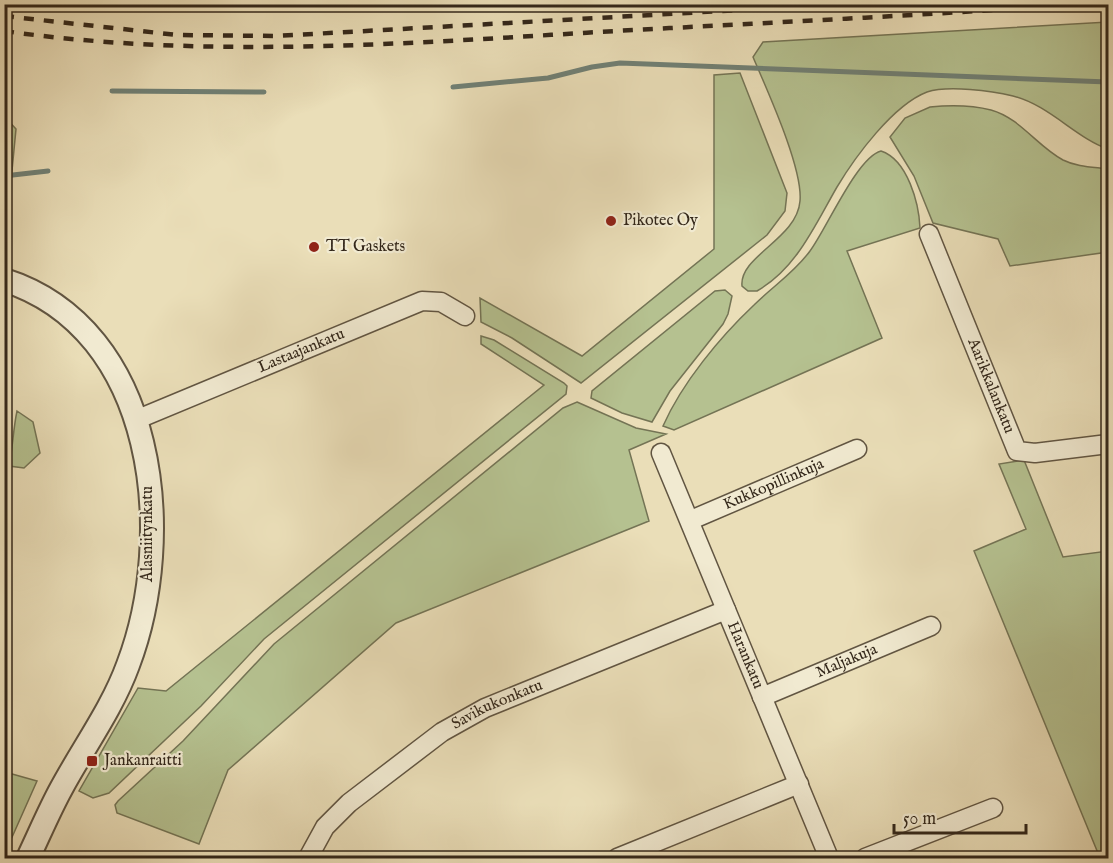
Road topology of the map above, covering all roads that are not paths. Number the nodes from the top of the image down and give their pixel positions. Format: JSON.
{"nodes":[{"id":1,"x":929,"y":234,"type":"dead end"},
{"id":2,"x":4,"y":280,"type":"edge"},
{"id":3,"x":465,"y":316,"type":"dead end"},
{"id":4,"x":138,"y":419,"type":"junction"},
{"id":5,"x":1108,"y":444,"type":"edge"},
{"id":6,"x":857,"y":449,"type":"dead end"},
{"id":7,"x":661,"y":453,"type":"dead end"},
{"id":8,"x":691,"y":520,"type":"junction"},
{"id":9,"x":726,"y":610,"type":"junction"},
{"id":10,"x":931,"y":626,"type":"dead end"},
{"id":11,"x":762,"y":696,"type":"junction"},
{"id":12,"x":799,"y":784,"type":"junction"},
{"id":13,"x":993,"y":808,"type":"dead end"},
{"id":14,"x":28,"y":858,"type":"edge"},
{"id":15,"x":308,"y":858,"type":"edge"},
{"id":16,"x":617,"y":858,"type":"edge"},
{"id":17,"x":829,"y":858,"type":"edge"},
{"id":18,"x":864,"y":858,"type":"edge"}],
"edges":[{"from":1,"to":5,"type":"street","name":"Aarikkalankatu"},
{"from":2,"to":4,"type":"street","name":"Alasniitynkatu"},
{"from":3,"to":4,"type":"street","name":"Lastaajankatu"},
{"from":4,"to":14,"type":"street","name":"Alasniitynkatu"},
{"from":6,"to":8,"type":"street","name":"Kukkopillinkuja"},
{"from":7,"to":8,"type":"street","name":"Harankatu"},
{"from":8,"to":9,"type":"street","name":"Harankatu"},
{"from":9,"to":11,"type":"street","name":"Harankatu"},
{"from":9,"to":15,"type":"street","name":"Savikukonkatu"},
{"from":10,"to":11,"type":"street","name":"Maljakuja"},
{"from":11,"to":12,"type":"street","name":"Harankatu"},
{"from":12,"to":16,"type":"street"},
{"from":12,"to":17,"type":"street","name":"Harankatu"},
{"from":13,"to":18,"type":"street"}]}
